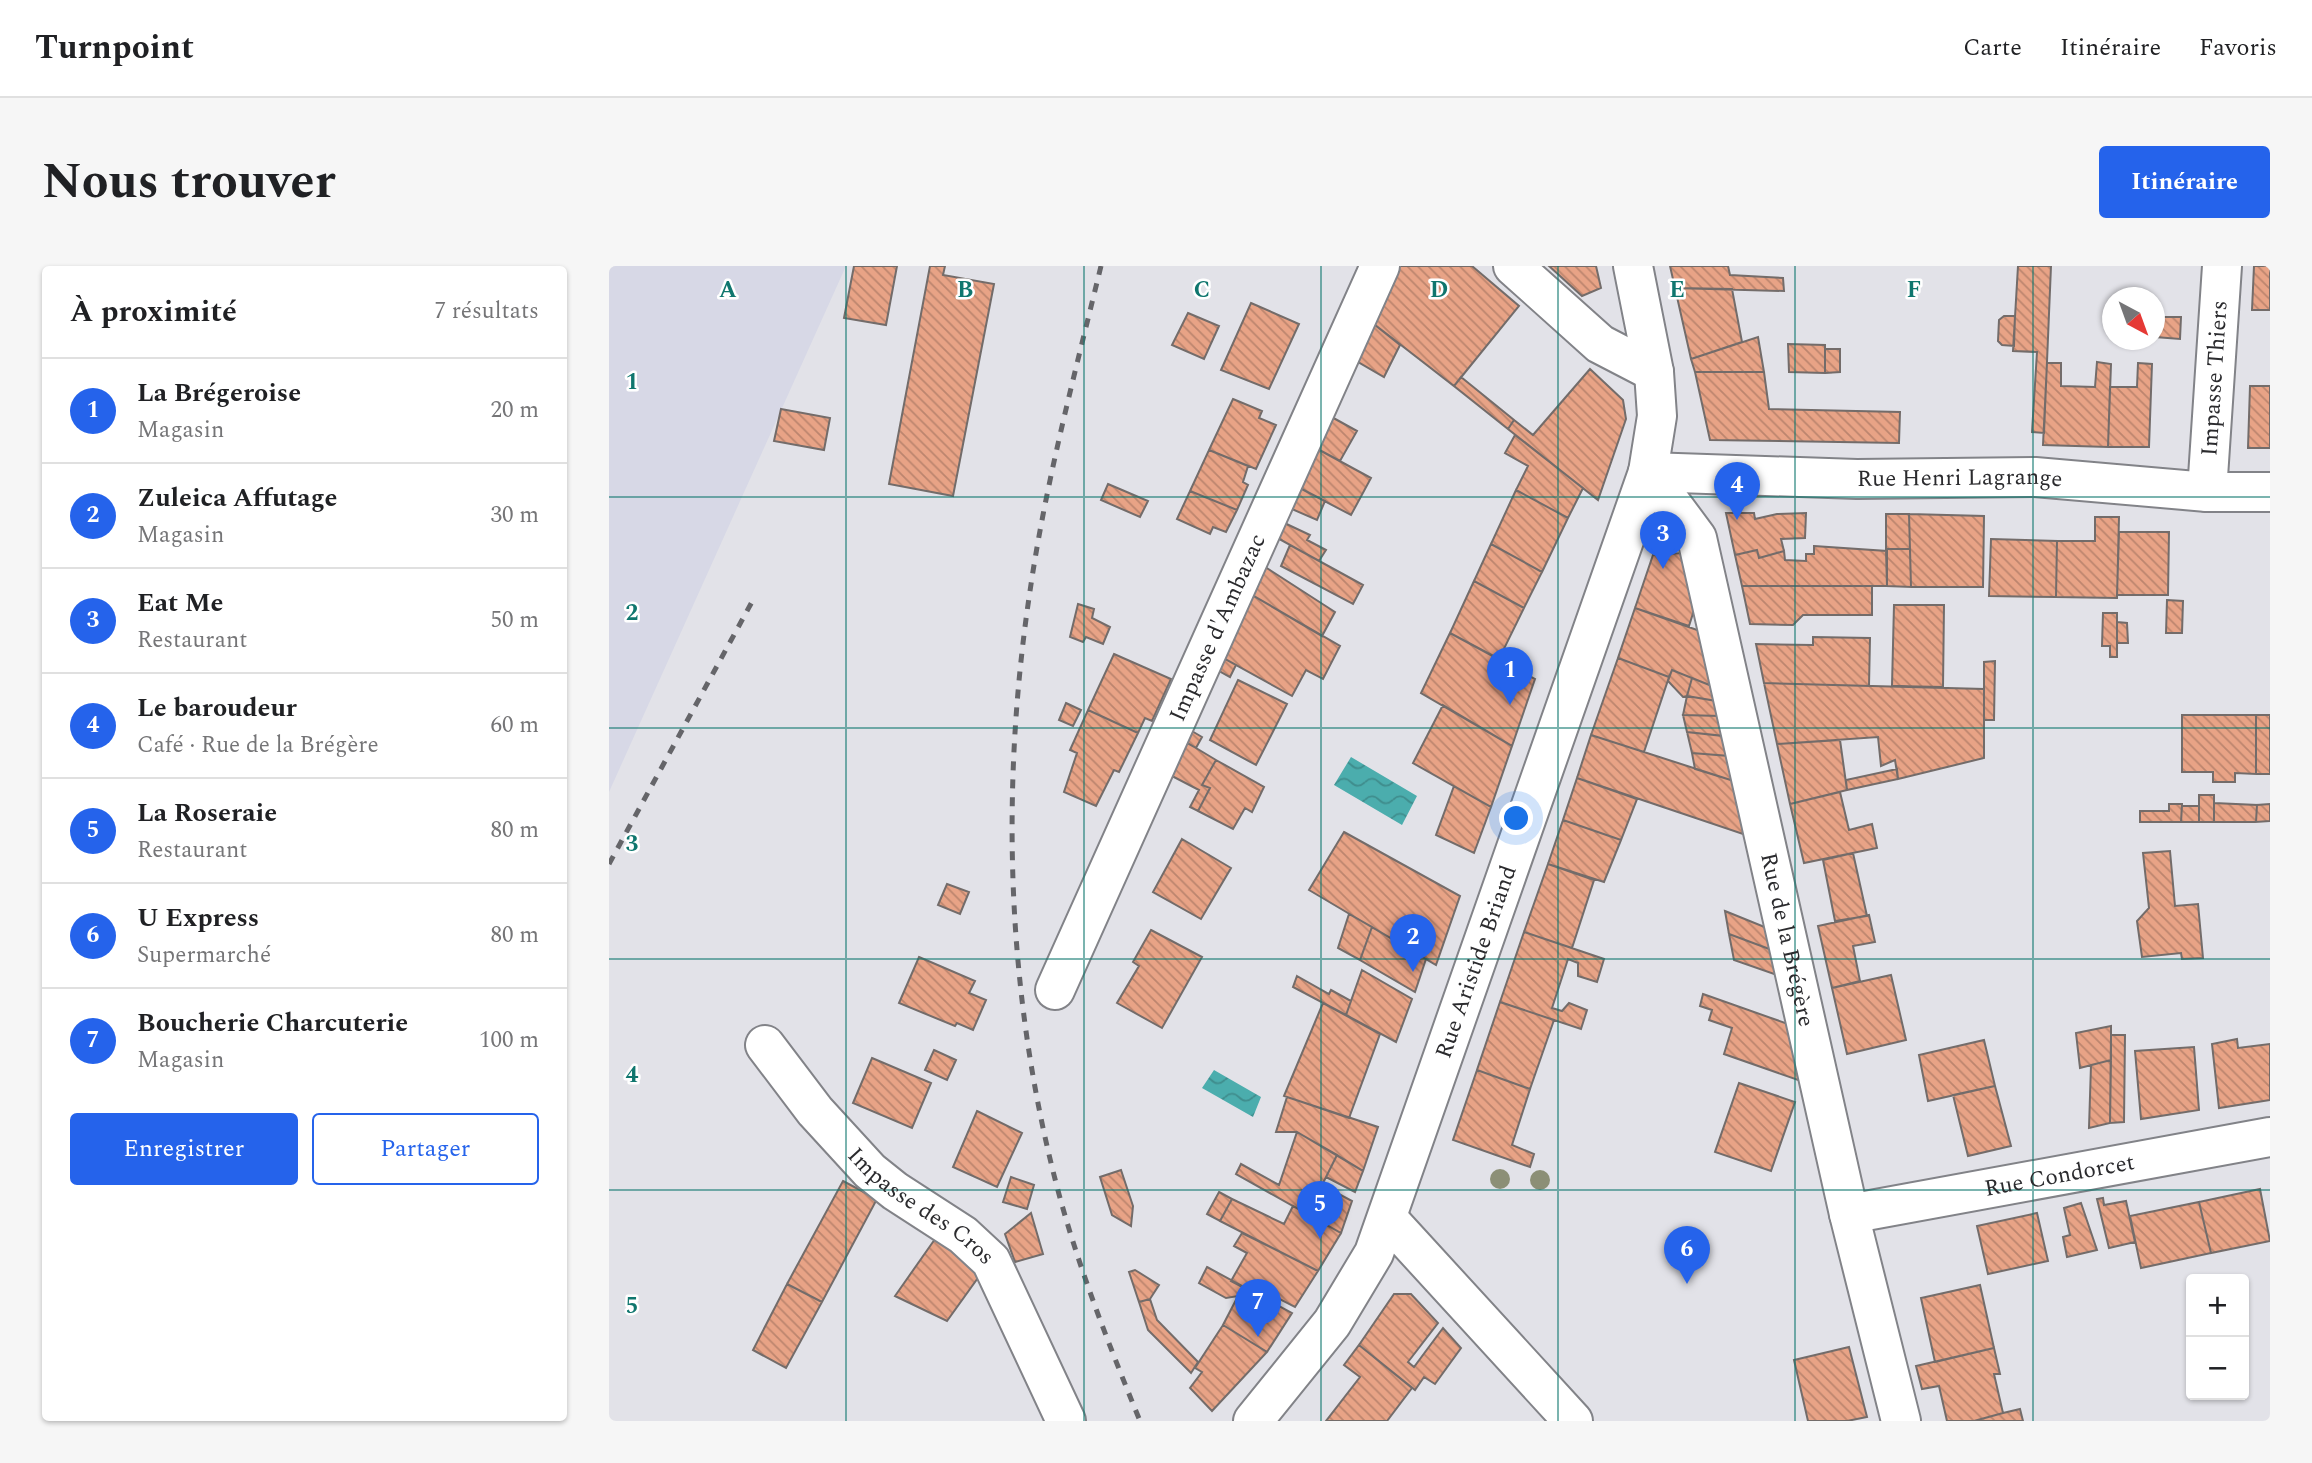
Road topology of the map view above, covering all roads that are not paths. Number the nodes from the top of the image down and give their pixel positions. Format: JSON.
{"nodes":[{"id":1,"x":1380,"y":266,"type":"edge"},
{"id":2,"x":1513,"y":266,"type":"edge"},
{"id":3,"x":1633,"y":266,"type":"edge"},
{"id":4,"x":2222,"y":266,"type":"edge"},
{"id":5,"x":1654,"y":372,"type":"junction"},
{"id":6,"x":1648,"y":472,"type":"junction"},
{"id":7,"x":2207,"y":492,"type":"junction"},
{"id":8,"x":2270,"y":492,"type":"edge"},
{"id":9,"x":1055,"y":990,"type":"dead end"},
{"id":10,"x":765,"y":1045,"type":"dead end"},
{"id":11,"x":2270,"y":1137,"type":"edge"},
{"id":12,"x":1849,"y":1214,"type":"junction"},
{"id":13,"x":1388,"y":1219,"type":"junction"},
{"id":14,"x":1066,"y":1421,"type":"edge"},
{"id":15,"x":1253,"y":1421,"type":"edge"},
{"id":16,"x":1573,"y":1421,"type":"edge"},
{"id":17,"x":1901,"y":1421,"type":"edge"}],
"edges":[{"from":1,"to":9,"type":"street","name":"Impasse d'Ambazac"},
{"from":2,"to":5,"type":"street"},
{"from":3,"to":5,"type":"street","name":"Rue Aristide Briand"},
{"from":4,"to":7,"type":"street","name":"Impasse Thiers"},
{"from":5,"to":6,"type":"street","name":"Rue Aristide Briand"},
{"from":6,"to":7,"type":"street","name":"Rue Henri Lagrange"},
{"from":6,"to":12,"type":"street","name":"Rue de la Brégère"},
{"from":6,"to":13,"type":"street","name":"Rue Aristide Briand"},
{"from":7,"to":8,"type":"street","name":"Rue Henri Lagrange"},
{"from":10,"to":14,"type":"street","name":"Impasse des Cros"},
{"from":11,"to":12,"type":"street","name":"Rue Condorcet"},
{"from":12,"to":17,"type":"street","name":"Rue de la Brégère"},
{"from":13,"to":15,"type":"street","name":"Rue Aristide Briand"},
{"from":13,"to":16,"type":"street"}]}
